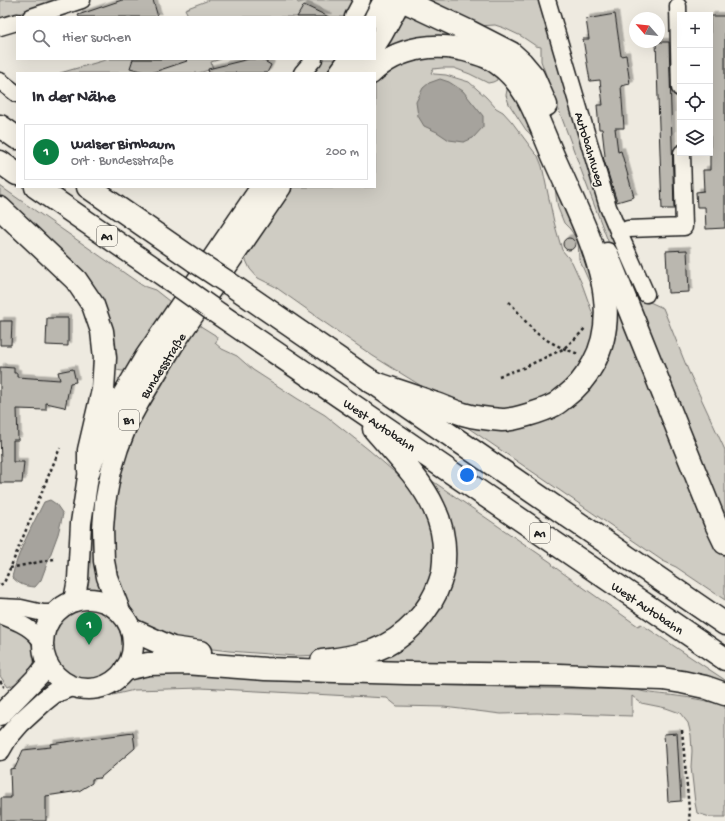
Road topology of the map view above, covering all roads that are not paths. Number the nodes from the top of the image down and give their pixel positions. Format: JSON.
{"nodes":[{"id":1,"x":82,"y":0,"type":"edge"},
{"id":2,"x":362,"y":0,"type":"edge"},
{"id":3,"x":384,"y":0,"type":"edge"},
{"id":4,"x":401,"y":0,"type":"edge"},
{"id":5,"x":547,"y":0,"type":"edge"},
{"id":6,"x":678,"y":6,"type":"dead end"},
{"id":7,"x":34,"y":16,"type":"edge"},
{"id":8,"x":354,"y":16,"type":"edge"},
{"id":9,"x":376,"y":16,"type":"edge"},
{"id":10,"x":16,"y":22,"type":"edge"},
{"id":11,"x":376,"y":25,"type":"edge"},
{"id":12,"x":0,"y":27,"type":"edge"},
{"id":13,"x":376,"y":44,"type":"edge"},
{"id":14,"x":313,"y":60,"type":"edge"},
{"id":15,"x":348,"y":60,"type":"edge"},
{"id":16,"x":366,"y":60,"type":"edge"},
{"id":17,"x":303,"y":72,"type":"edge"},
{"id":18,"x":340,"y":72,"type":"edge"},
{"id":19,"x":359,"y":72,"type":"edge"},
{"id":20,"x":372,"y":72,"type":"edge"},
{"id":21,"x":0,"y":81,"type":"edge"},
{"id":22,"x":680,"y":84,"type":"edge"},
{"id":23,"x":16,"y":93,"type":"edge"},
{"id":24,"x":0,"y":126,"type":"edge"},
{"id":25,"x":16,"y":137,"type":"edge"},
{"id":26,"x":682,"y":156,"type":"edge"},
{"id":27,"x":0,"y":162,"type":"edge"},
{"id":28,"x":16,"y":173,"type":"edge"},
{"id":29,"x":37,"y":188,"type":"edge"},
{"id":30,"x":89,"y":188,"type":"edge"},
{"id":31,"x":260,"y":188,"type":"edge"},
{"id":32,"x":280,"y":188,"type":"edge"},
{"id":33,"x":0,"y":208,"type":"edge"},
{"id":34,"x":619,"y":233,"type":"junction"},
{"id":35,"x":646,"y":294,"type":"dead end"},
{"id":36,"x":372,"y":382,"type":"junction"},
{"id":37,"x":355,"y":407,"type":"junction"},
{"id":38,"x":89,"y":470,"type":"junction"},
{"id":39,"x":725,"y":543,"type":"edge"},
{"id":40,"x":74,"y":601,"type":"junction"},
{"id":41,"x":0,"y":607,"type":"edge"},
{"id":42,"x":120,"y":611,"type":"junction"},
{"id":43,"x":56,"y":613,"type":"junction"},
{"id":44,"x":0,"y":615,"type":"edge"},
{"id":45,"x":725,"y":624,"type":"edge"},
{"id":46,"x":132,"y":630,"type":"junction"},
{"id":47,"x":43,"y":645,"type":"junction"},
{"id":48,"x":725,"y":659,"type":"edge"},
{"id":49,"x":47,"y":665,"type":"junction"},
{"id":50,"x":126,"y":669,"type":"junction"},
{"id":51,"x":71,"y":686,"type":"junction"},
{"id":52,"x":725,"y":694,"type":"edge"},
{"id":53,"x":0,"y":715,"type":"edge"},
{"id":54,"x":0,"y":750,"type":"edge"}],
"edges":[{"from":1,"to":7,"type":"street"},
{"from":2,"to":8,"type":"street"},
{"from":3,"to":9,"type":"main road"},
{"from":4,"to":11,"type":"main road"},
{"from":4,"to":13,"type":"main road"},
{"from":4,"to":39,"type":"highway"},
{"from":5,"to":34,"type":"street","name":"Autobahnweg"},
{"from":6,"to":22,"type":"street"},
{"from":10,"to":12,"type":"street"},
{"from":14,"to":17,"type":"street"},
{"from":15,"to":18,"type":"main road"},
{"from":16,"to":19,"type":"main road"},
{"from":20,"to":36,"type":"highway"},
{"from":21,"to":23,"type":"street"},
{"from":24,"to":25,"type":"highway"},
{"from":26,"to":34,"type":"street"},
{"from":27,"to":28,"type":"highway"},
{"from":29,"to":37,"type":"highway","name":"West Autobahn","number":"A1","bridge":true},
{"from":30,"to":36,"type":"highway","number":"A1","bridge":true},
{"from":31,"to":38,"type":"main road","name":"Bundesstraße","number":"B1"},
{"from":32,"to":42,"type":"main road","name":"Bundesstraße","number":"B1"},
{"from":33,"to":38,"type":"highway"},
{"from":34,"to":35,"type":"street","name":"Autobahnweg"},
{"from":36,"to":45,"type":"highway","number":"A1"},
{"from":37,"to":46,"type":"highway"},
{"from":37,"to":48,"type":"highway","name":"West Autobahn","number":"A1"},
{"from":38,"to":40,"type":"main road","name":"Bundesstraße","number":"B1"},
{"from":40,"to":42,"type":"main road","name":"Bundesstraße","number":"B1"},
{"from":40,"to":43,"type":"main road","name":"Bundesstraße","number":"B1"},
{"from":41,"to":43,"type":"street"},
{"from":42,"to":46,"type":"main road","name":"Bundesstraße","number":"B1"},
{"from":43,"to":47,"type":"main road","name":"Bundesstraße","number":"B1"},
{"from":44,"to":47,"type":"street"},
{"from":46,"to":50,"type":"main road","name":"Bundesstraße","number":"B1"},
{"from":47,"to":49,"type":"main road","name":"Bundesstraße","number":"B1"},
{"from":49,"to":51,"type":"main road","name":"Bundesstraße","number":"B1"},
{"from":49,"to":53,"type":"main road"},
{"from":50,"to":51,"type":"main road","name":"Bundesstraße","number":"B1"},
{"from":50,"to":52,"type":"highway"},
{"from":51,"to":54,"type":"main road"}]}
